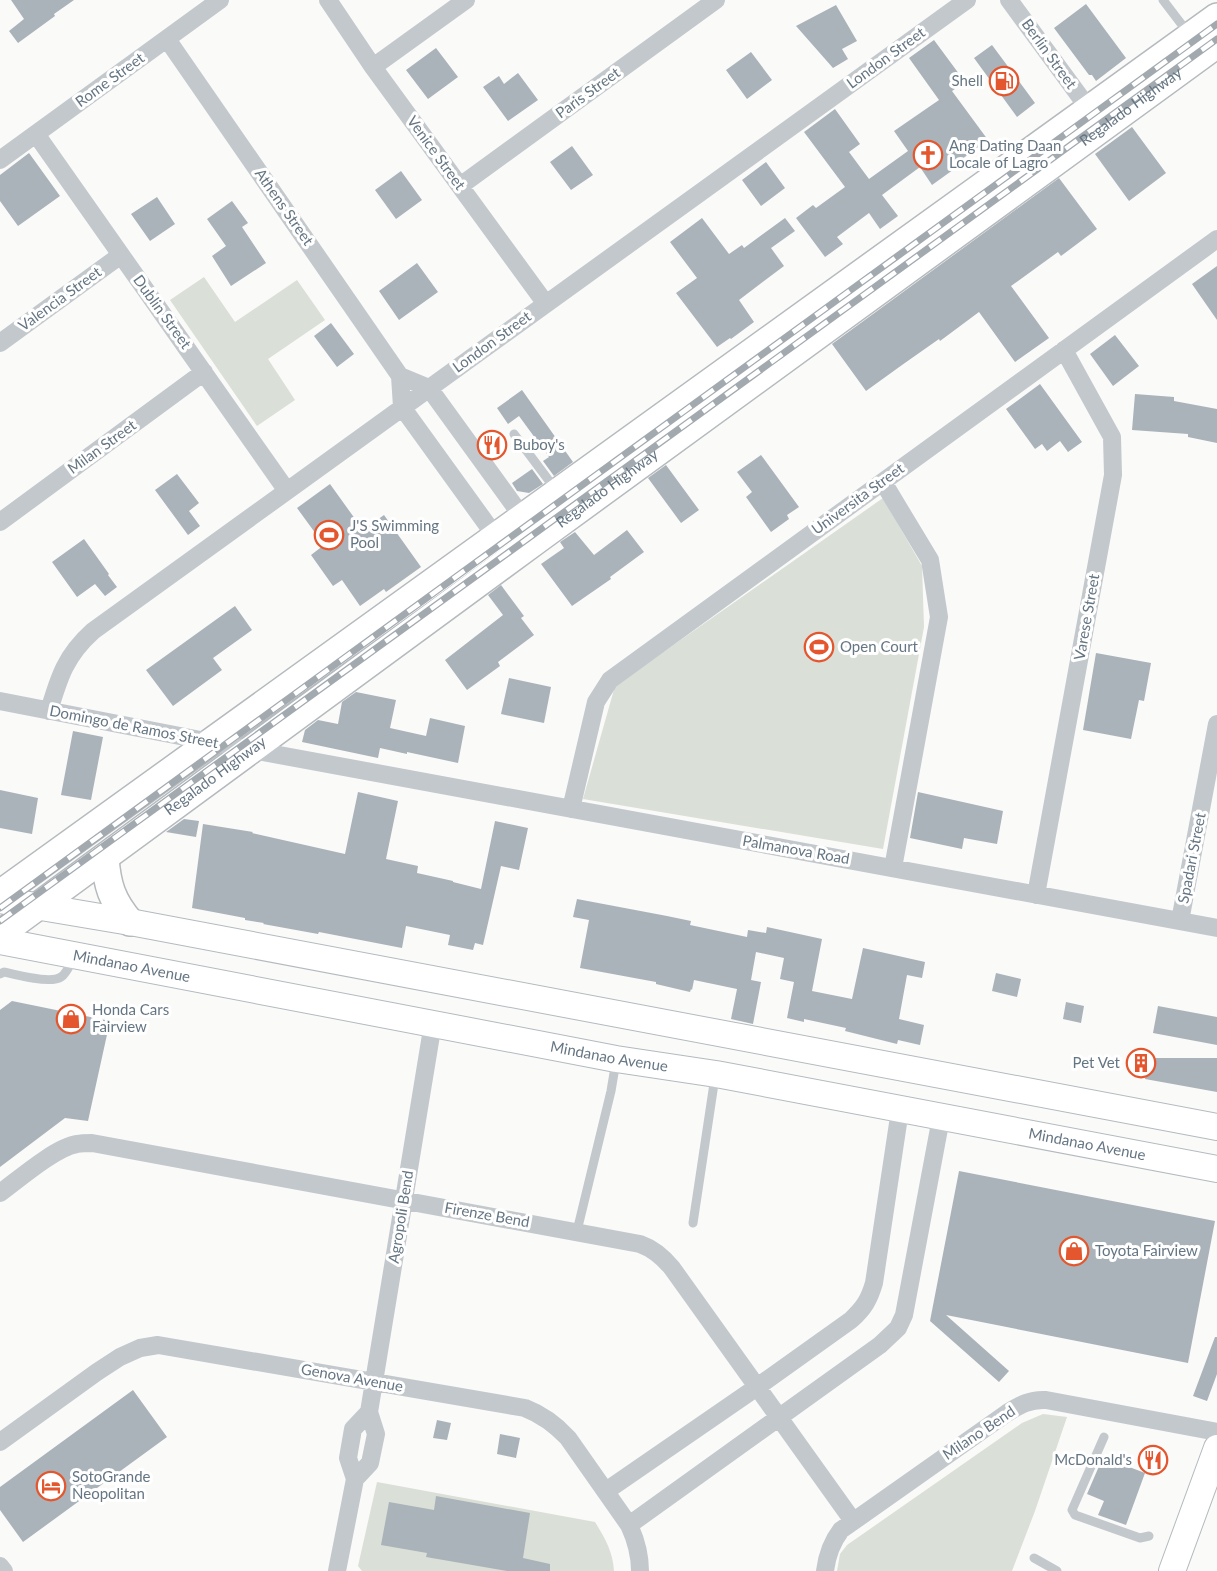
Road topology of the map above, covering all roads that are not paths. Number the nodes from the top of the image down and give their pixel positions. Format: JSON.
{"nodes":[{"id":1,"x":220,"y":0,"type":"edge"},
{"id":2,"x":328,"y":0,"type":"edge"},
{"id":3,"x":466,"y":0,"type":"edge"},
{"id":4,"x":716,"y":0,"type":"edge"},
{"id":5,"x":967,"y":0,"type":"edge"},
{"id":6,"x":1009,"y":0,"type":"edge"},
{"id":7,"x":1163,"y":0,"type":"edge"},
{"id":8,"x":1217,"y":17,"type":"edge"},
{"id":9,"x":1191,"y":36,"type":"junction"},
{"id":10,"x":167,"y":39,"type":"junction"},
{"id":11,"x":1217,"y":44,"type":"edge"},
{"id":12,"x":373,"y":67,"type":"junction"},
{"id":13,"x":1085,"y":122,"type":"junction"},
{"id":14,"x":36,"y":134,"type":"junction"},
{"id":15,"x":0,"y":160,"type":"edge"},
{"id":16,"x":460,"y":186,"type":"junction"},
{"id":17,"x":1217,"y":239,"type":"edge"},
{"id":18,"x":121,"y":255,"type":"junction"},
{"id":19,"x":546,"y":304,"type":"junction"},
{"id":20,"x":0,"y":343,"type":"edge"},
{"id":21,"x":1064,"y":350,"type":"junction"},
{"id":22,"x":204,"y":372,"type":"junction"},
{"id":23,"x":400,"y":376,"type":"junction"},
{"id":24,"x":429,"y":388,"type":"junction"},
{"id":25,"x":402,"y":407,"type":"junction"},
{"id":26,"x":514,"y":434,"type":"dead end"},
{"id":27,"x":883,"y":482,"type":"junction"},
{"id":28,"x":287,"y":491,"type":"junction"},
{"id":29,"x":504,"y":491,"type":"junction"},
{"id":30,"x":558,"y":492,"type":"junction"},
{"id":31,"x":477,"y":511,"type":"junction"},
{"id":32,"x":0,"y":522,"type":"edge"},
{"id":33,"x":530,"y":528,"type":"junction"},
{"id":34,"x":496,"y":537,"type":"junction"},
{"id":35,"x":512,"y":558,"type":"junction"},
{"id":36,"x":0,"y":701,"type":"edge"},
{"id":37,"x":49,"y":711,"type":"junction"},
{"id":38,"x":1217,"y":724,"type":"edge"},
{"id":39,"x":213,"y":742,"type":"junction"},
{"id":40,"x":252,"y":750,"type":"junction"},
{"id":41,"x":374,"y":772,"type":"joint"},
{"id":42,"x":571,"y":809,"type":"junction"},
{"id":43,"x":105,"y":858,"type":"junction"},
{"id":44,"x":893,"y":868,"type":"junction"},
{"id":45,"x":0,"y":894,"type":"edge"},
{"id":46,"x":1036,"y":895,"type":"junction"},
{"id":47,"x":0,"y":900,"type":"edge"},
{"id":48,"x":38,"y":906,"type":"junction"},
{"id":49,"x":1180,"y":921,"type":"junction"},
{"id":50,"x":130,"y":922,"type":"junction"},
{"id":51,"x":1217,"y":928,"type":"edge"},
{"id":52,"x":0,"y":934,"type":"edge"},
{"id":53,"x":0,"y":941,"type":"edge"},
{"id":54,"x":75,"y":955,"type":"junction"},
{"id":55,"x":0,"y":974,"type":"edge"},
{"id":56,"x":433,"y":1023,"type":"junction"},
{"id":57,"x":616,"y":1059,"type":"junction"},
{"id":58,"x":716,"y":1074,"type":"junction"},
{"id":59,"x":900,"y":1110,"type":"junction"},
{"id":60,"x":941,"y":1118,"type":"junction"},
{"id":61,"x":1217,"y":1127,"type":"edge"},
{"id":62,"x":1217,"y":1169,"type":"edge"},
{"id":63,"x":0,"y":1193,"type":"edge"},
{"id":64,"x":404,"y":1200,"type":"junction"},
{"id":65,"x":693,"y":1223,"type":"dead end"},
{"id":66,"x":577,"y":1231,"type":"junction"},
{"id":67,"x":375,"y":1382,"type":"junction"},
{"id":68,"x":757,"y":1387,"type":"junction"},
{"id":69,"x":779,"y":1417,"type":"junction"},
{"id":70,"x":1217,"y":1432,"type":"edge"},
{"id":71,"x":1104,"y":1437,"type":"dead end"},
{"id":72,"x":0,"y":1442,"type":"edge"},
{"id":73,"x":1217,"y":1448,"type":"edge"},
{"id":74,"x":606,"y":1491,"type":"junction"},
{"id":75,"x":853,"y":1521,"type":"junction"},
{"id":76,"x":629,"y":1525,"type":"junction"},
{"id":77,"x":1149,"y":1536,"type":"dead end"},
{"id":78,"x":1034,"y":1558,"type":"dead end"},
{"id":79,"x":0,"y":1566,"type":"edge"},
{"id":80,"x":4,"y":1571,"type":"edge"},
{"id":81,"x":337,"y":1571,"type":"edge"},
{"id":82,"x":640,"y":1571,"type":"edge"},
{"id":83,"x":825,"y":1571,"type":"edge"},
{"id":84,"x":1058,"y":1571,"type":"edge"},
{"id":85,"x":1172,"y":1571,"type":"edge"}],
"edges":[{"from":1,"to":10,"type":"street","name":"Rome Street"},
{"from":2,"to":12,"type":"street","name":"Venice Street"},
{"from":3,"to":12,"type":"street"},
{"from":4,"to":16,"type":"street","name":"Paris Street"},
{"from":5,"to":19,"type":"street","name":"London Street"},
{"from":6,"to":13,"type":"street","name":"Berlin Street"},
{"from":7,"to":9,"type":"lane"},
{"from":8,"to":9,"type":"main road","name":"Regalado Highway"},
{"from":9,"to":13,"type":"main road","name":"Regalado Highway"},
{"from":10,"to":14,"type":"street","name":"Rome Street"},
{"from":10,"to":23,"type":"street","name":"Athens Street"},
{"from":11,"to":13,"type":"main road","name":"Regalado Highway"},
{"from":12,"to":16,"type":"street","name":"Venice Street"},
{"from":13,"to":30,"type":"main road","name":"Regalado Highway"},
{"from":13,"to":33,"type":"main road","name":"Regalado Highway"},
{"from":14,"to":15,"type":"street","name":"Rome Street"},
{"from":14,"to":18,"type":"street","name":"Dublin Street"},
{"from":16,"to":19,"type":"street","name":"Venice Street"},
{"from":17,"to":21,"type":"street","name":"Universita Street"},
{"from":18,"to":20,"type":"street","name":"Valencia Street"},
{"from":18,"to":22,"type":"street","name":"Dublin Street"},
{"from":19,"to":24,"type":"street","name":"London Street"},
{"from":21,"to":27,"type":"street","name":"Universita Street"},
{"from":21,"to":46,"type":"street","name":"Varese Street"},
{"from":22,"to":28,"type":"street","name":"Dublin Street"},
{"from":22,"to":32,"type":"street","name":"Milan Street"},
{"from":23,"to":24,"type":"street"},
{"from":23,"to":25,"type":"street"},
{"from":24,"to":25,"type":"street","name":"London Street"},
{"from":24,"to":29,"type":"street"},
{"from":25,"to":28,"type":"street","name":"London Street"},
{"from":25,"to":31,"type":"street"},
{"from":26,"to":30,"type":"lane"},
{"from":27,"to":42,"type":"street","name":"Universita Street"},
{"from":27,"to":44,"type":"street"},
{"from":28,"to":37,"type":"street","name":"London Street"},
{"from":29,"to":31,"type":"street"},
{"from":29,"to":33,"type":"street"},
{"from":30,"to":33,"type":"main road","name":"Regalado Highway"},
{"from":31,"to":34,"type":"street"},
{"from":33,"to":34,"type":"main road","name":"Regalado Highway"},
{"from":33,"to":35,"type":"main road","name":"Regalado Highway"},
{"from":34,"to":35,"type":"street"},
{"from":34,"to":39,"type":"main road","name":"Regalado Highway"},
{"from":35,"to":40,"type":"main road","name":"Regalado Highway"},
{"from":36,"to":37,"type":"street","name":"Domingo de Ramos Street"},
{"from":37,"to":39,"type":"street","name":"Domingo de Ramos Street"},
{"from":38,"to":49,"type":"street","name":"Spadari Street"},
{"from":39,"to":40,"type":"street","name":"Domingo de Ramos Street"},
{"from":39,"to":45,"type":"main road","name":"Regalado Highway"},
{"from":40,"to":41,"type":"street","name":"Domingo de Ramos Street"},
{"from":40,"to":43,"type":"main road","name":"Regalado Highway"},
{"from":41,"to":42,"type":"street","name":"Palmanova Road"},
{"from":42,"to":44,"type":"street","name":"Palmanova Road"},
{"from":43,"to":48,"type":"main road","name":"Regalado Highway"},
{"from":43,"to":50,"type":"main road"},
{"from":44,"to":46,"type":"street","name":"Palmanova Road"},
{"from":46,"to":49,"type":"street","name":"Palmanova Road"},
{"from":47,"to":48,"type":"main road"},
{"from":48,"to":50,"type":"main road"},
{"from":48,"to":52,"type":"main road","name":"Regalado Highway"},
{"from":49,"to":51,"type":"street","name":"Palmanova Road"},
{"from":50,"to":61,"type":"main road"},
{"from":53,"to":54,"type":"main road","name":"Mindanao Avenue"},
{"from":54,"to":55,"type":"lane"},
{"from":54,"to":56,"type":"main road","name":"Mindanao Avenue"},
{"from":56,"to":57,"type":"main road","name":"Mindanao Avenue"},
{"from":56,"to":64,"type":"street","name":"Agropoli Bend"},
{"from":57,"to":58,"type":"main road","name":"Mindanao Avenue"},
{"from":57,"to":66,"type":"lane"},
{"from":58,"to":59,"type":"main road","name":"Mindanao Avenue"},
{"from":58,"to":65,"type":"lane"},
{"from":59,"to":60,"type":"main road","name":"Mindanao Avenue"},
{"from":59,"to":68,"type":"street"},
{"from":60,"to":62,"type":"main road","name":"Mindanao Avenue"},
{"from":60,"to":69,"type":"street"},
{"from":63,"to":64,"type":"street","name":"Firenze Bend"},
{"from":64,"to":66,"type":"street","name":"Firenze Bend"},
{"from":64,"to":67,"type":"street","name":"Agropoli Bend"},
{"from":66,"to":68,"type":"street","name":"Firenze Bend"},
{"from":67,"to":72,"type":"street","name":"Genova Avenue"},
{"from":67,"to":74,"type":"street","name":"Genova Avenue"},
{"from":67,"to":81,"type":"street","name":"Agropoli Bend"},
{"from":68,"to":69,"type":"street","name":"Firenze Bend"},
{"from":68,"to":74,"type":"street"},
{"from":69,"to":75,"type":"street","name":"Firenze Bend"},
{"from":69,"to":76,"type":"street"},
{"from":70,"to":75,"type":"street","name":"Milano Bend"},
{"from":71,"to":77,"type":"lane"},
{"from":73,"to":85,"type":"main road"},
{"from":74,"to":76,"type":"street","name":"Genova Avenue"},
{"from":75,"to":83,"type":"street","name":"Milano Bend"},
{"from":76,"to":82,"type":"street","name":"Genova Avenue"},
{"from":78,"to":84,"type":"lane"},
{"from":79,"to":80,"type":"street"}]}
